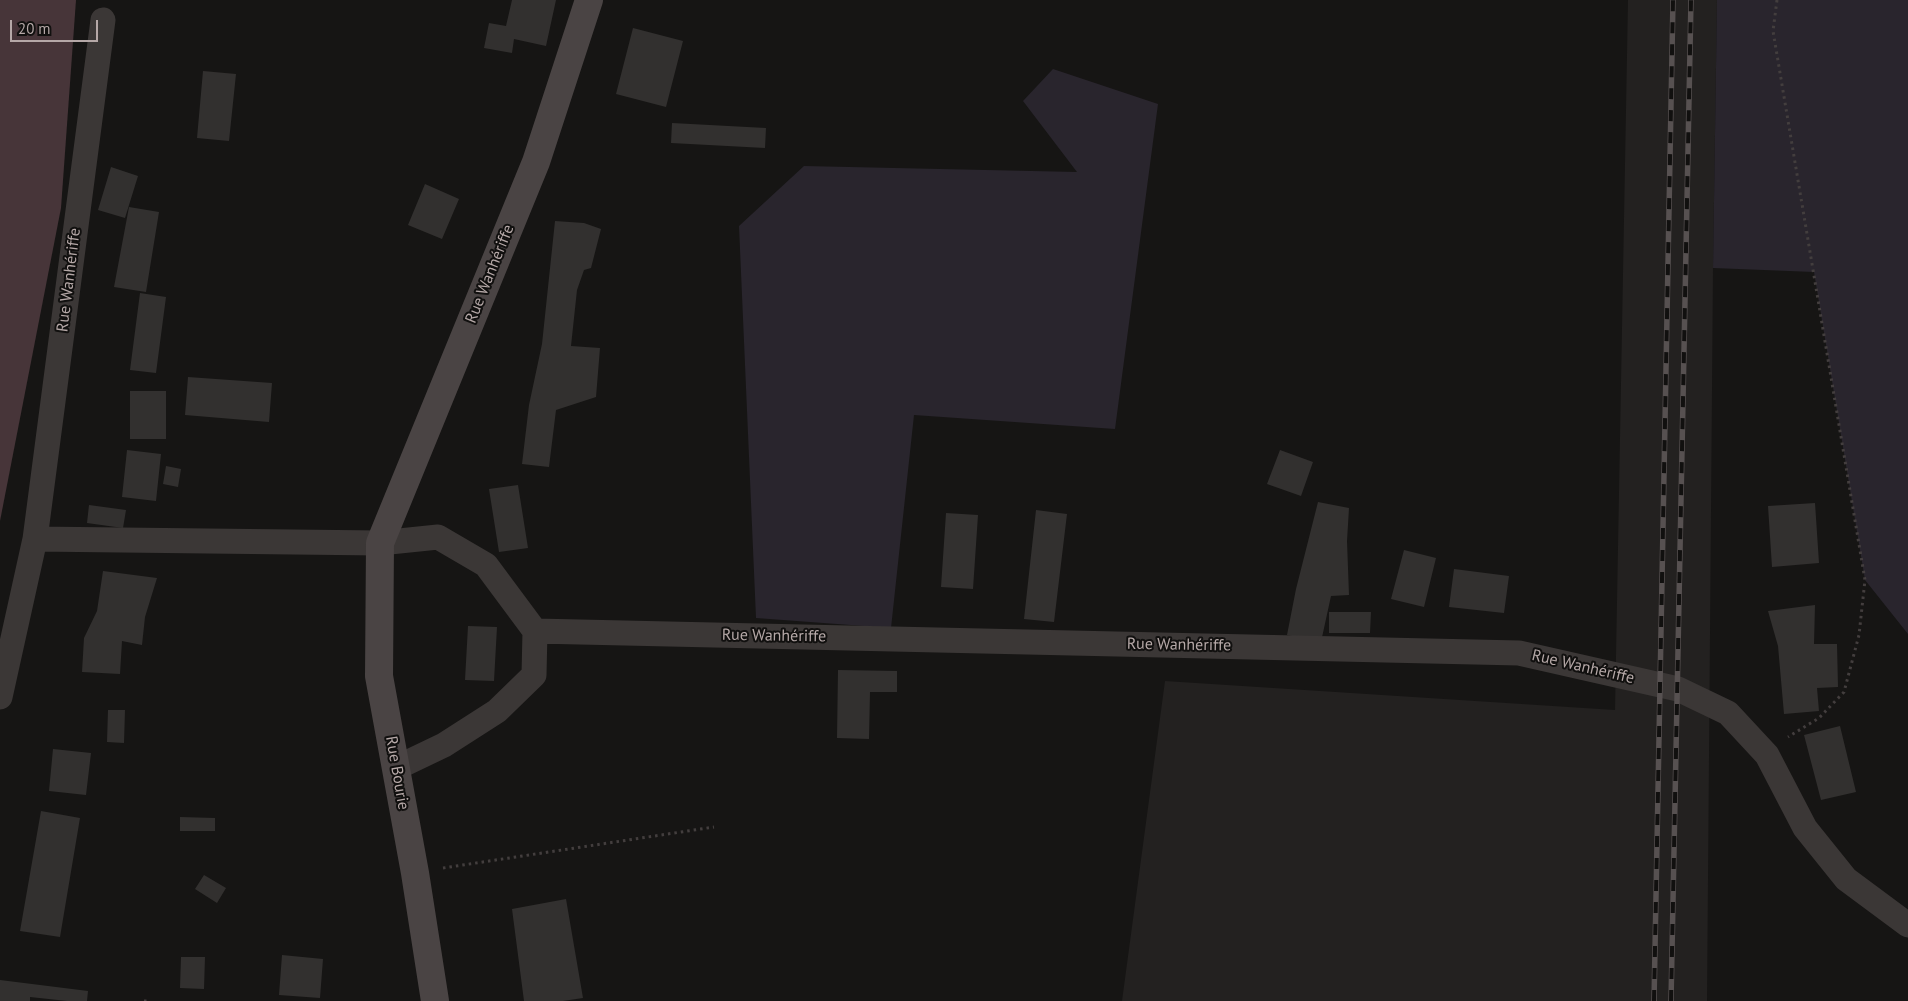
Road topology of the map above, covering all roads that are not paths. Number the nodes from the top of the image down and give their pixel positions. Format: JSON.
{"nodes":[{"id":1,"x":589,"y":0,"type":"edge"},
{"id":2,"x":103,"y":20,"type":"dead end"},
{"id":3,"x":35,"y":539,"type":"junction"},
{"id":4,"x":380,"y":543,"type":"junction"},
{"id":5,"x":535,"y":631,"type":"junction"},
{"id":6,"x":0,"y":697,"type":"edge"},
{"id":7,"x":396,"y":768,"type":"junction"},
{"id":8,"x":1908,"y":925,"type":"edge"},
{"id":9,"x":435,"y":1001,"type":"edge"}],
"edges":[{"from":1,"to":4,"type":"main road","name":"Rue Wanhériffe"},
{"from":2,"to":3,"type":"street","name":"Rue Wanhériffe"},
{"from":3,"to":4,"type":"street"},
{"from":3,"to":6,"type":"street","name":"Rue Wanhériffe"},
{"from":4,"to":5,"type":"street"},
{"from":4,"to":7,"type":"main road","name":"Rue Bourie"},
{"from":5,"to":7,"type":"street"},
{"from":5,"to":8,"type":"street","name":"Rue Wanhériffe"},
{"from":7,"to":9,"type":"main road","name":"Rue Bourie"}]}
